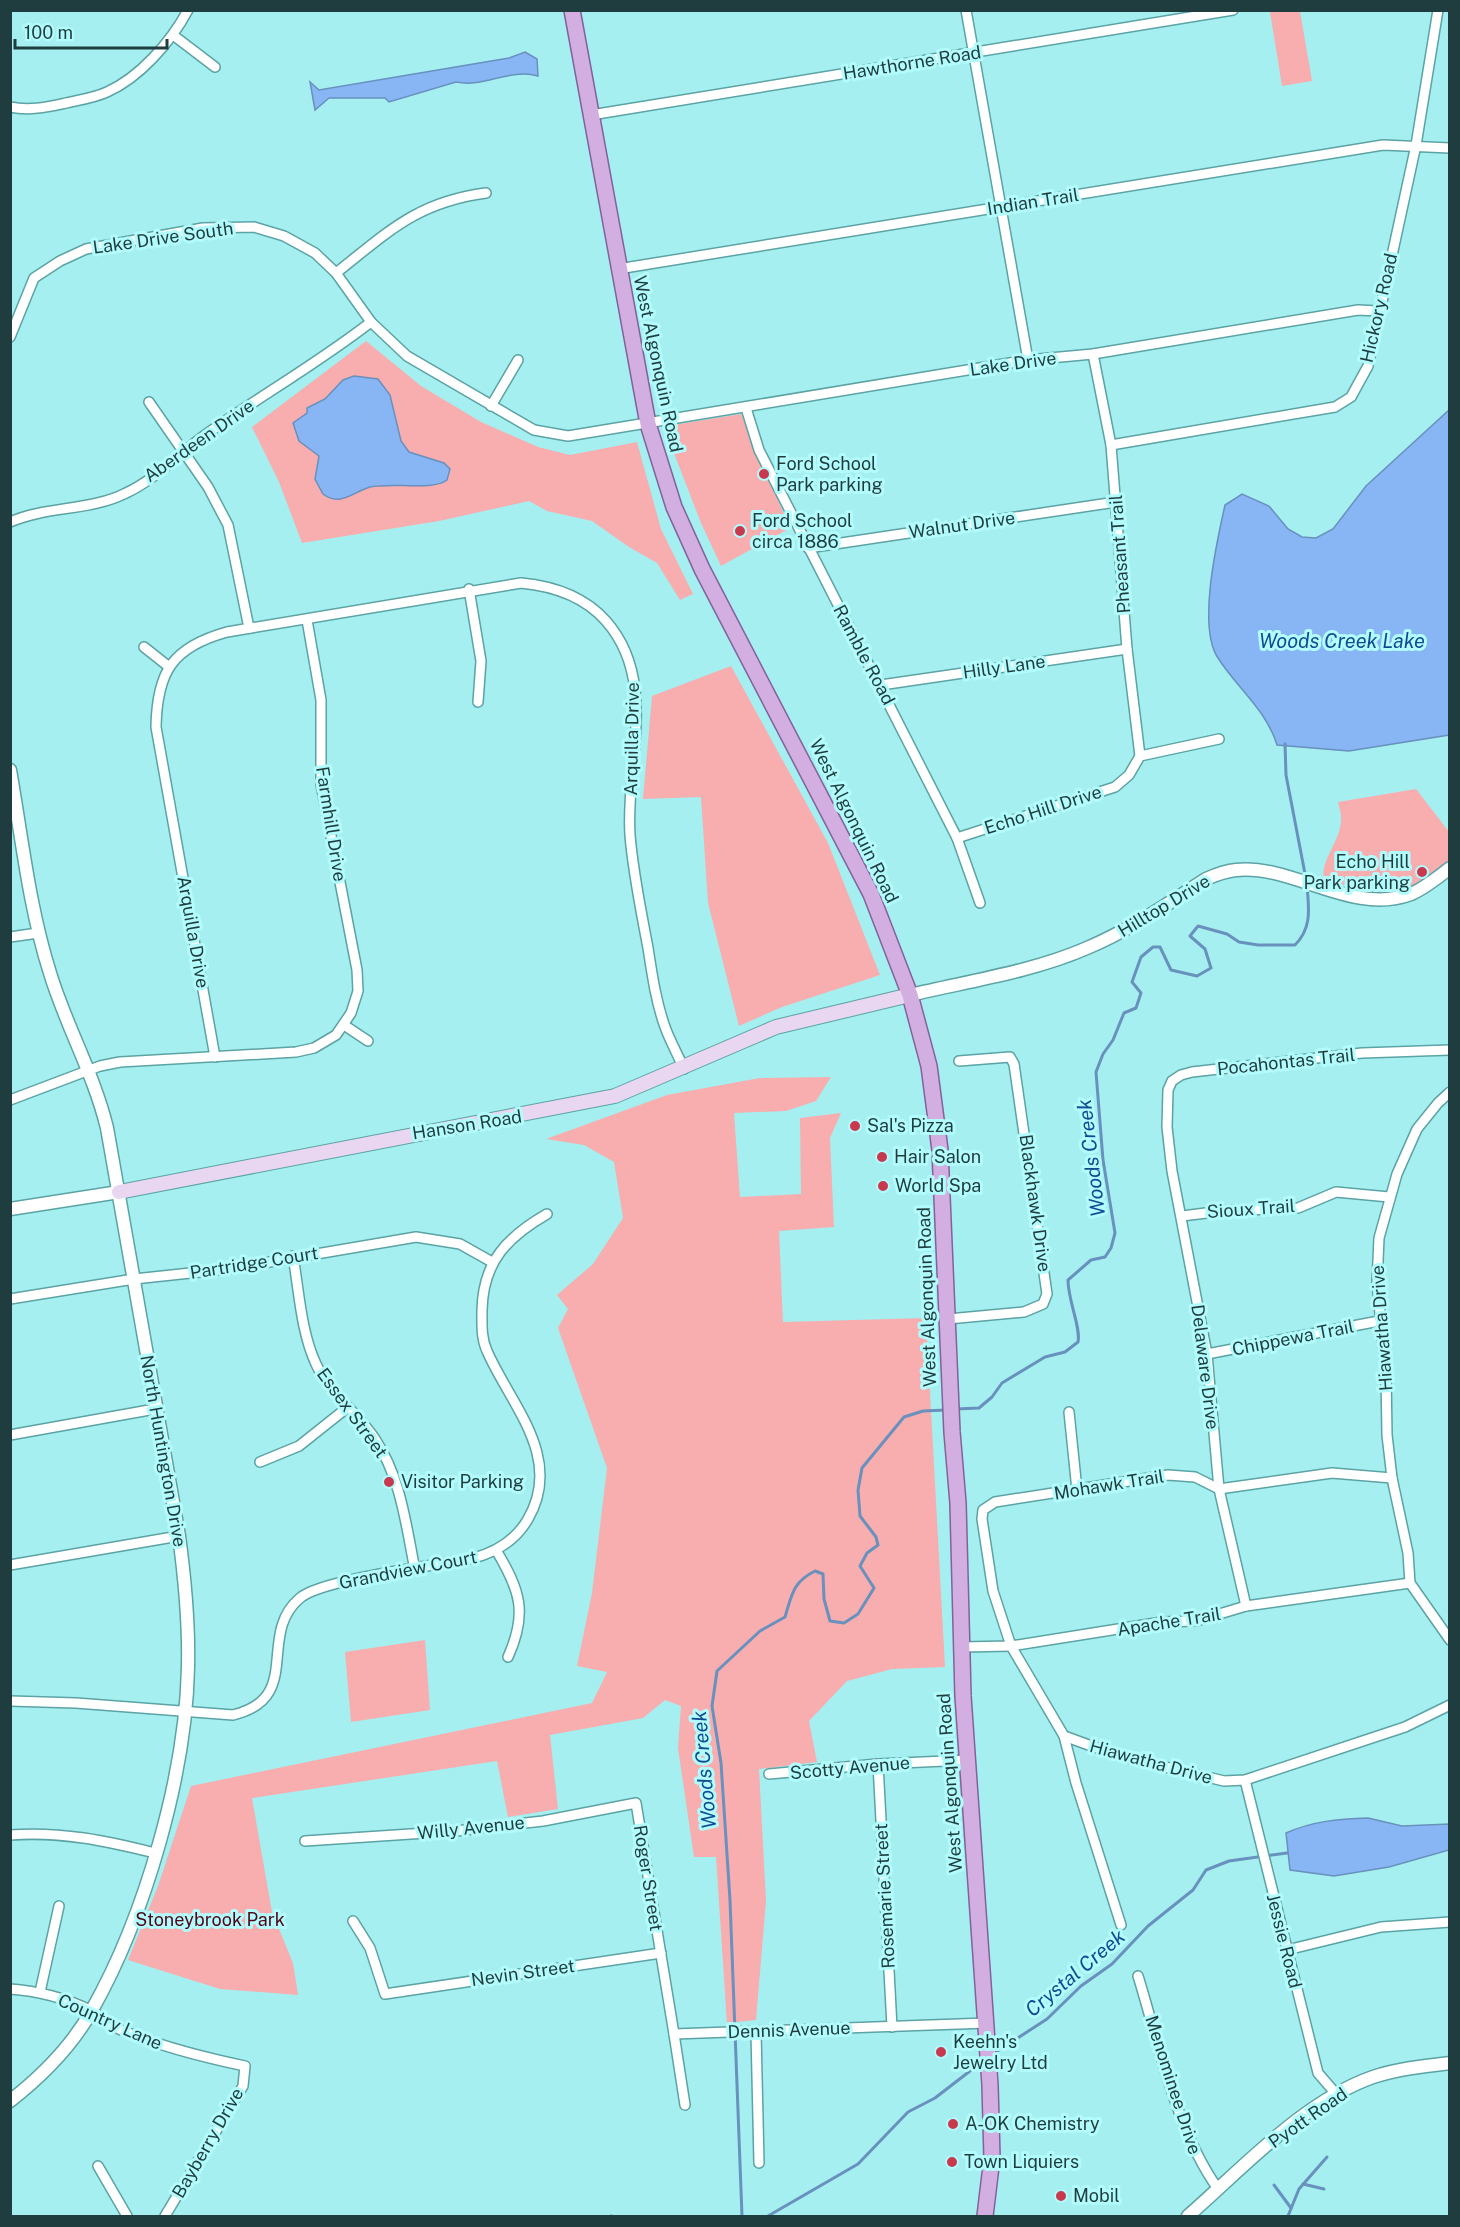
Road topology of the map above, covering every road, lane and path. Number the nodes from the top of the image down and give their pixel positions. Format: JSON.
{"nodes":[{"id":1,"x":188,"y":10,"type":"edge"},
{"id":2,"x":572,"y":10,"type":"edge"},
{"id":3,"x":966,"y":10,"type":"edge"},
{"id":4,"x":1233,"y":10,"type":"edge"},
{"id":5,"x":1438,"y":10,"type":"edge"},
{"id":6,"x":172,"y":35,"type":"junction"},
{"id":7,"x":973,"y":53,"type":"junction"},
{"id":8,"x":215,"y":67,"type":"dead end"},
{"id":9,"x":10,"y":107,"type":"edge"},
{"id":10,"x":591,"y":115,"type":"junction"},
{"id":11,"x":1416,"y":145,"type":"junction"},
{"id":12,"x":1449,"y":148,"type":"edge"},
{"id":13,"x":486,"y":193,"type":"dead end"},
{"id":14,"x":1000,"y":207,"type":"junction"},
{"id":15,"x":618,"y":269,"type":"junction"},
{"id":16,"x":336,"y":273,"type":"junction"},
{"id":17,"x":1378,"y":310,"type":"junction"},
{"id":18,"x":371,"y":322,"type":"junction"},
{"id":19,"x":10,"y":337,"type":"edge"},
{"id":20,"x":1093,"y":354,"type":"junction"},
{"id":21,"x":518,"y":360,"type":"dead end"},
{"id":22,"x":1028,"y":360,"type":"junction"},
{"id":23,"x":149,"y":402,"type":"dead end"},
{"id":24,"x":490,"y":406,"type":"junction"},
{"id":25,"x":746,"y":408,"type":"junction"},
{"id":26,"x":648,"y":424,"type":"junction"},
{"id":27,"x":1111,"y":445,"type":"junction"},
{"id":28,"x":184,"y":452,"type":"junction"},
{"id":29,"x":1116,"y":502,"type":"junction"},
{"id":30,"x":10,"y":522,"type":"edge"},
{"id":31,"x":808,"y":548,"type":"junction"},
{"id":32,"x":469,"y":590,"type":"junction"},
{"id":33,"x":307,"y":620,"type":"junction"},
{"id":34,"x":249,"y":628,"type":"junction"},
{"id":35,"x":144,"y":647,"type":"dead end"},
{"id":36,"x":1127,"y":649,"type":"junction"},
{"id":37,"x":168,"y":666,"type":"junction"},
{"id":38,"x":881,"y":685,"type":"junction"},
{"id":39,"x":478,"y":702,"type":"dead end"},
{"id":40,"x":1219,"y":739,"type":"dead end"},
{"id":41,"x":1140,"y":756,"type":"junction"},
{"id":42,"x":10,"y":770,"type":"edge"},
{"id":43,"x":12,"y":786,"type":"edge"},
{"id":44,"x":957,"y":838,"type":"junction"},
{"id":45,"x":1449,"y":868,"type":"edge"},
{"id":46,"x":980,"y":903,"type":"dead end"},
{"id":47,"x":38,"y":933,"type":"junction"},
{"id":48,"x":10,"y":938,"type":"edge"},
{"id":49,"x":910,"y":995,"type":"junction"},
{"id":50,"x":344,"y":1024,"type":"junction"},
{"id":51,"x":368,"y":1041,"type":"dead end"},
{"id":52,"x":1449,"y":1050,"type":"edge"},
{"id":53,"x":215,"y":1057,"type":"junction"},
{"id":54,"x":959,"y":1061,"type":"dead end"},
{"id":55,"x":684,"y":1069,"type":"junction"},
{"id":56,"x":87,"y":1070,"type":"junction"},
{"id":57,"x":1449,"y":1092,"type":"edge"},
{"id":58,"x":10,"y":1100,"type":"edge"},
{"id":59,"x":1167,"y":1127,"type":"joint"},
{"id":60,"x":119,"y":1192,"type":"junction"},
{"id":61,"x":1389,"y":1197,"type":"junction"},
{"id":62,"x":10,"y":1209,"type":"edge"},
{"id":63,"x":547,"y":1214,"type":"dead end"},
{"id":64,"x":1182,"y":1216,"type":"junction"},
{"id":65,"x":292,"y":1256,"type":"junction"},
{"id":66,"x":492,"y":1262,"type":"junction"},
{"id":67,"x":134,"y":1279,"type":"junction"},
{"id":68,"x":10,"y":1299,"type":"edge"},
{"id":69,"x":948,"y":1319,"type":"junction"},
{"id":70,"x":1379,"y":1321,"type":"junction"},
{"id":71,"x":1207,"y":1354,"type":"junction"},
{"id":72,"x":348,"y":1407,"type":"junction"},
{"id":73,"x":155,"y":1409,"type":"junction"},
{"id":74,"x":1069,"y":1412,"type":"dead end"},
{"id":75,"x":10,"y":1435,"type":"edge"},
{"id":76,"x":260,"y":1462,"type":"dead end"},
{"id":77,"x":1392,"y":1478,"type":"junction"},
{"id":78,"x":1219,"y":1489,"type":"junction"},
{"id":79,"x":1077,"y":1490,"type":"junction"},
{"id":80,"x":179,"y":1536,"type":"junction"},
{"id":81,"x":496,"y":1550,"type":"junction"},
{"id":82,"x":10,"y":1565,"type":"edge"},
{"id":83,"x":415,"y":1570,"type":"junction"},
{"id":84,"x":1410,"y":1583,"type":"junction"},
{"id":85,"x":1246,"y":1606,"type":"junction"},
{"id":86,"x":1449,"y":1640,"type":"edge"},
{"id":87,"x":1011,"y":1646,"type":"junction"},
{"id":88,"x":962,"y":1647,"type":"junction"},
{"id":89,"x":508,"y":1657,"type":"dead end"},
{"id":90,"x":10,"y":1701,"type":"edge"},
{"id":91,"x":1449,"y":1705,"type":"edge"},
{"id":92,"x":185,"y":1710,"type":"junction"},
{"id":93,"x":1064,"y":1736,"type":"junction"},
{"id":94,"x":968,"y":1760,"type":"junction"},
{"id":95,"x":878,"y":1764,"type":"junction"},
{"id":96,"x":769,"y":1774,"type":"dead end"},
{"id":97,"x":1245,"y":1780,"type":"junction"},
{"id":98,"x":636,"y":1803,"type":"joint"},
{"id":99,"x":10,"y":1835,"type":"edge"},
{"id":100,"x":305,"y":1841,"type":"dead end"},
{"id":101,"x":155,"y":1853,"type":"junction"},
{"id":102,"x":59,"y":1906,"type":"dead end"},
{"id":103,"x":353,"y":1921,"type":"dead end"},
{"id":104,"x":1449,"y":1922,"type":"edge"},
{"id":105,"x":1121,"y":1926,"type":"dead end"},
{"id":106,"x":1287,"y":1950,"type":"junction"},
{"id":107,"x":661,"y":1953,"type":"junction"},
{"id":108,"x":1138,"y":1976,"type":"dead end"},
{"id":109,"x":10,"y":1989,"type":"edge"},
{"id":110,"x":40,"y":1992,"type":"junction"},
{"id":111,"x":92,"y":2011,"type":"junction"},
{"id":112,"x":987,"y":2023,"type":"junction"},
{"id":113,"x":892,"y":2027,"type":"junction"},
{"id":114,"x":752,"y":2031,"type":"junction"},
{"id":115,"x":674,"y":2034,"type":"junction"},
{"id":116,"x":1449,"y":2063,"type":"edge"},
{"id":117,"x":245,"y":2067,"type":"joint"},
{"id":118,"x":1337,"y":2095,"type":"junction"},
{"id":119,"x":10,"y":2101,"type":"edge"},
{"id":120,"x":685,"y":2105,"type":"dead end"},
{"id":121,"x":759,"y":2163,"type":"dead end"},
{"id":122,"x":98,"y":2166,"type":"dead end"},
{"id":123,"x":1218,"y":2189,"type":"junction"},
{"id":124,"x":127,"y":2217,"type":"edge"},
{"id":125,"x":165,"y":2217,"type":"edge"},
{"id":126,"x":985,"y":2217,"type":"edge"},
{"id":127,"x":1188,"y":2217,"type":"edge"}],
"edges":[{"from":1,"to":6,"type":"street"},
{"from":2,"to":10,"type":"main road","name":"West Algonquin Road"},
{"from":3,"to":7,"type":"street"},
{"from":4,"to":7,"type":"street","name":"Hawthorne Road"},
{"from":5,"to":11,"type":"street","name":"Hickory Road"},
{"from":6,"to":8,"type":"street"},
{"from":6,"to":9,"type":"street"},
{"from":7,"to":10,"type":"street","name":"Hawthorne Road"},
{"from":7,"to":14,"type":"street"},
{"from":10,"to":15,"type":"main road","name":"West Algonquin Road"},
{"from":11,"to":12,"type":"street","name":"Indian Trail"},
{"from":11,"to":14,"type":"street","name":"Indian Trail"},
{"from":11,"to":17,"type":"street","name":"Hickory Road"},
{"from":13,"to":16,"type":"street"},
{"from":14,"to":15,"type":"street","name":"Indian Trail"},
{"from":14,"to":22,"type":"street"},
{"from":15,"to":26,"type":"main road","name":"West Algonquin Road"},
{"from":16,"to":18,"type":"street","name":"Lake Drive South"},
{"from":16,"to":19,"type":"street","name":"Lake Drive South"},
{"from":17,"to":20,"type":"street","name":"Lake Drive"},
{"from":17,"to":27,"type":"street","name":"Hickory Road"},
{"from":18,"to":24,"type":"street","name":"Lake Drive South"},
{"from":18,"to":28,"type":"street","name":"Aberdeen Drive"},
{"from":20,"to":22,"type":"street","name":"Lake Drive"},
{"from":20,"to":27,"type":"street","name":"Pheasant Trail"},
{"from":21,"to":24,"type":"street"},
{"from":22,"to":25,"type":"street","name":"Lake Drive"},
{"from":23,"to":28,"type":"street"},
{"from":24,"to":26,"type":"street","name":"Lake Drive South"},
{"from":25,"to":26,"type":"street","name":"Lake Drive"},
{"from":25,"to":31,"type":"street","name":"Ramble Road"},
{"from":26,"to":49,"type":"main road","name":"West Algonquin Road"},
{"from":27,"to":29,"type":"street","name":"Pheasant Trail"},
{"from":28,"to":30,"type":"street","name":"Aberdeen Drive"},
{"from":28,"to":34,"type":"street"},
{"from":29,"to":31,"type":"street","name":"Walnut Drive"},
{"from":29,"to":36,"type":"street","name":"Pheasant Trail"},
{"from":31,"to":38,"type":"street","name":"Ramble Road"},
{"from":32,"to":33,"type":"street","name":"Arquilla Drive"},
{"from":32,"to":39,"type":"street"},
{"from":32,"to":55,"type":"street","name":"Arquilla Drive"},
{"from":33,"to":34,"type":"street","name":"Arquilla Drive"},
{"from":33,"to":50,"type":"street","name":"Farmhill Drive"},
{"from":34,"to":37,"type":"street","name":"Arquilla Drive"},
{"from":35,"to":37,"type":"street"},
{"from":36,"to":38,"type":"street","name":"Hilly Lane"},
{"from":36,"to":41,"type":"street","name":"Pheasant Trail"},
{"from":37,"to":53,"type":"street","name":"Arquilla Drive"},
{"from":38,"to":44,"type":"street","name":"Ramble Road"},
{"from":40,"to":41,"type":"street"},
{"from":41,"to":44,"type":"street","name":"Echo Hill Drive"},
{"from":42,"to":43,"type":"street","name":"North Huntington Drive"},
{"from":43,"to":47,"type":"street","name":"North Huntington Drive"},
{"from":44,"to":46,"type":"street","name":"Ramble Road"},
{"from":45,"to":49,"type":"street","name":"Hilltop Drive"},
{"from":47,"to":48,"type":"street"},
{"from":47,"to":56,"type":"street","name":"North Huntington Drive"},
{"from":49,"to":55,"type":"main road","name":"Hanson Road"},
{"from":49,"to":69,"type":"main road","name":"West Algonquin Road"},
{"from":50,"to":51,"type":"street"},
{"from":50,"to":53,"type":"street","name":"Farmhill Drive"},
{"from":52,"to":59,"type":"street","name":"Pocahontas Trail"},
{"from":53,"to":56,"type":"street","name":"Farmhill Drive"},
{"from":54,"to":69,"type":"street","name":"Blackhawk Drive"},
{"from":55,"to":60,"type":"main road","name":"Hanson Road"},
{"from":56,"to":58,"type":"street","name":"Farmhill Drive"},
{"from":56,"to":60,"type":"street","name":"North Huntington Drive"},
{"from":57,"to":61,"type":"street","name":"Hiawatha Drive"},
{"from":59,"to":64,"type":"street","name":"Delaware Drive"},
{"from":60,"to":62,"type":"street","name":"Hanson Road"},
{"from":60,"to":67,"type":"street","name":"North Huntington Drive"},
{"from":61,"to":64,"type":"street","name":"Sioux Trail"},
{"from":61,"to":70,"type":"street","name":"Hiawatha Drive"},
{"from":63,"to":66,"type":"street","name":"Grandview Court"},
{"from":64,"to":71,"type":"street","name":"Delaware Drive"},
{"from":65,"to":66,"type":"street","name":"Partridge Court"},
{"from":65,"to":67,"type":"street","name":"Partridge Court"},
{"from":65,"to":72,"type":"street","name":"Essex Street"},
{"from":66,"to":81,"type":"street","name":"Grandview Court"},
{"from":67,"to":68,"type":"street","name":"Partridge Court"},
{"from":67,"to":73,"type":"street","name":"North Huntington Drive"},
{"from":69,"to":88,"type":"main road","name":"West Algonquin Road"},
{"from":70,"to":71,"type":"street","name":"Chippewa Trail"},
{"from":70,"to":77,"type":"street","name":"Hiawatha Drive"},
{"from":71,"to":78,"type":"street","name":"Delaware Drive"},
{"from":72,"to":76,"type":"street"},
{"from":72,"to":83,"type":"street","name":"Essex Street"},
{"from":73,"to":75,"type":"street"},
{"from":73,"to":80,"type":"street","name":"North Huntington Drive"},
{"from":74,"to":79,"type":"street"},
{"from":77,"to":78,"type":"street"},
{"from":77,"to":84,"type":"street","name":"Hiawatha Drive"},
{"from":78,"to":79,"type":"street","name":"Mohawk Trail"},
{"from":78,"to":85,"type":"street","name":"Delaware Drive"},
{"from":79,"to":87,"type":"street","name":"Mohawk Trail"},
{"from":80,"to":82,"type":"street"},
{"from":80,"to":92,"type":"street","name":"North Huntington Drive"},
{"from":81,"to":83,"type":"street","name":"Grandview Court"},
{"from":81,"to":89,"type":"street"},
{"from":83,"to":92,"type":"street","name":"Grandview Court"},
{"from":84,"to":85,"type":"street","name":"Apache Trail"},
{"from":84,"to":86,"type":"street"},
{"from":85,"to":87,"type":"street","name":"Apache Trail"},
{"from":87,"to":88,"type":"street","name":"Apache Trail"},
{"from":87,"to":93,"type":"street"},
{"from":88,"to":94,"type":"main road","name":"West Algonquin Road"},
{"from":90,"to":92,"type":"street","name":"Grandview Court"},
{"from":91,"to":97,"type":"street","name":"Hiawatha Drive"},
{"from":92,"to":101,"type":"street","name":"North Huntington Drive"},
{"from":93,"to":97,"type":"street","name":"Hiawatha Drive"},
{"from":93,"to":105,"type":"street"},
{"from":94,"to":95,"type":"street","name":"Scotty Avenue"},
{"from":94,"to":112,"type":"main road","name":"West Algonquin Road"},
{"from":95,"to":96,"type":"street","name":"Scotty Avenue"},
{"from":95,"to":113,"type":"street","name":"Rosemarie Street"},
{"from":97,"to":106,"type":"street","name":"Jessie Road"},
{"from":98,"to":100,"type":"street","name":"Willy Avenue"},
{"from":98,"to":107,"type":"street","name":"Roger Street"},
{"from":99,"to":101,"type":"street"},
{"from":101,"to":111,"type":"street","name":"North Huntington Drive"},
{"from":102,"to":110,"type":"street"},
{"from":103,"to":107,"type":"street","name":"Nevin Street"},
{"from":104,"to":106,"type":"street"},
{"from":106,"to":118,"type":"street","name":"Jessie Road"},
{"from":107,"to":115,"type":"street"},
{"from":108,"to":123,"type":"street","name":"Menominee Drive"},
{"from":109,"to":110,"type":"street","name":"Country Lane"},
{"from":110,"to":111,"type":"street","name":"Country Lane"},
{"from":111,"to":117,"type":"street","name":"Country Lane"},
{"from":111,"to":119,"type":"street","name":"North Huntington Drive"},
{"from":112,"to":113,"type":"street","name":"Dennis Avenue"},
{"from":112,"to":126,"type":"main road","name":"West Algonquin Road"},
{"from":113,"to":114,"type":"street","name":"Dennis Avenue"},
{"from":114,"to":115,"type":"street","name":"Dennis Avenue"},
{"from":114,"to":121,"type":"street"},
{"from":115,"to":120,"type":"street"},
{"from":116,"to":118,"type":"street","name":"Pyott Road"},
{"from":117,"to":125,"type":"street","name":"Bayberry Drive"},
{"from":118,"to":123,"type":"street","name":"Pyott Road"},
{"from":122,"to":124,"type":"street"},
{"from":123,"to":127,"type":"street","name":"Pyott Road"}]}
